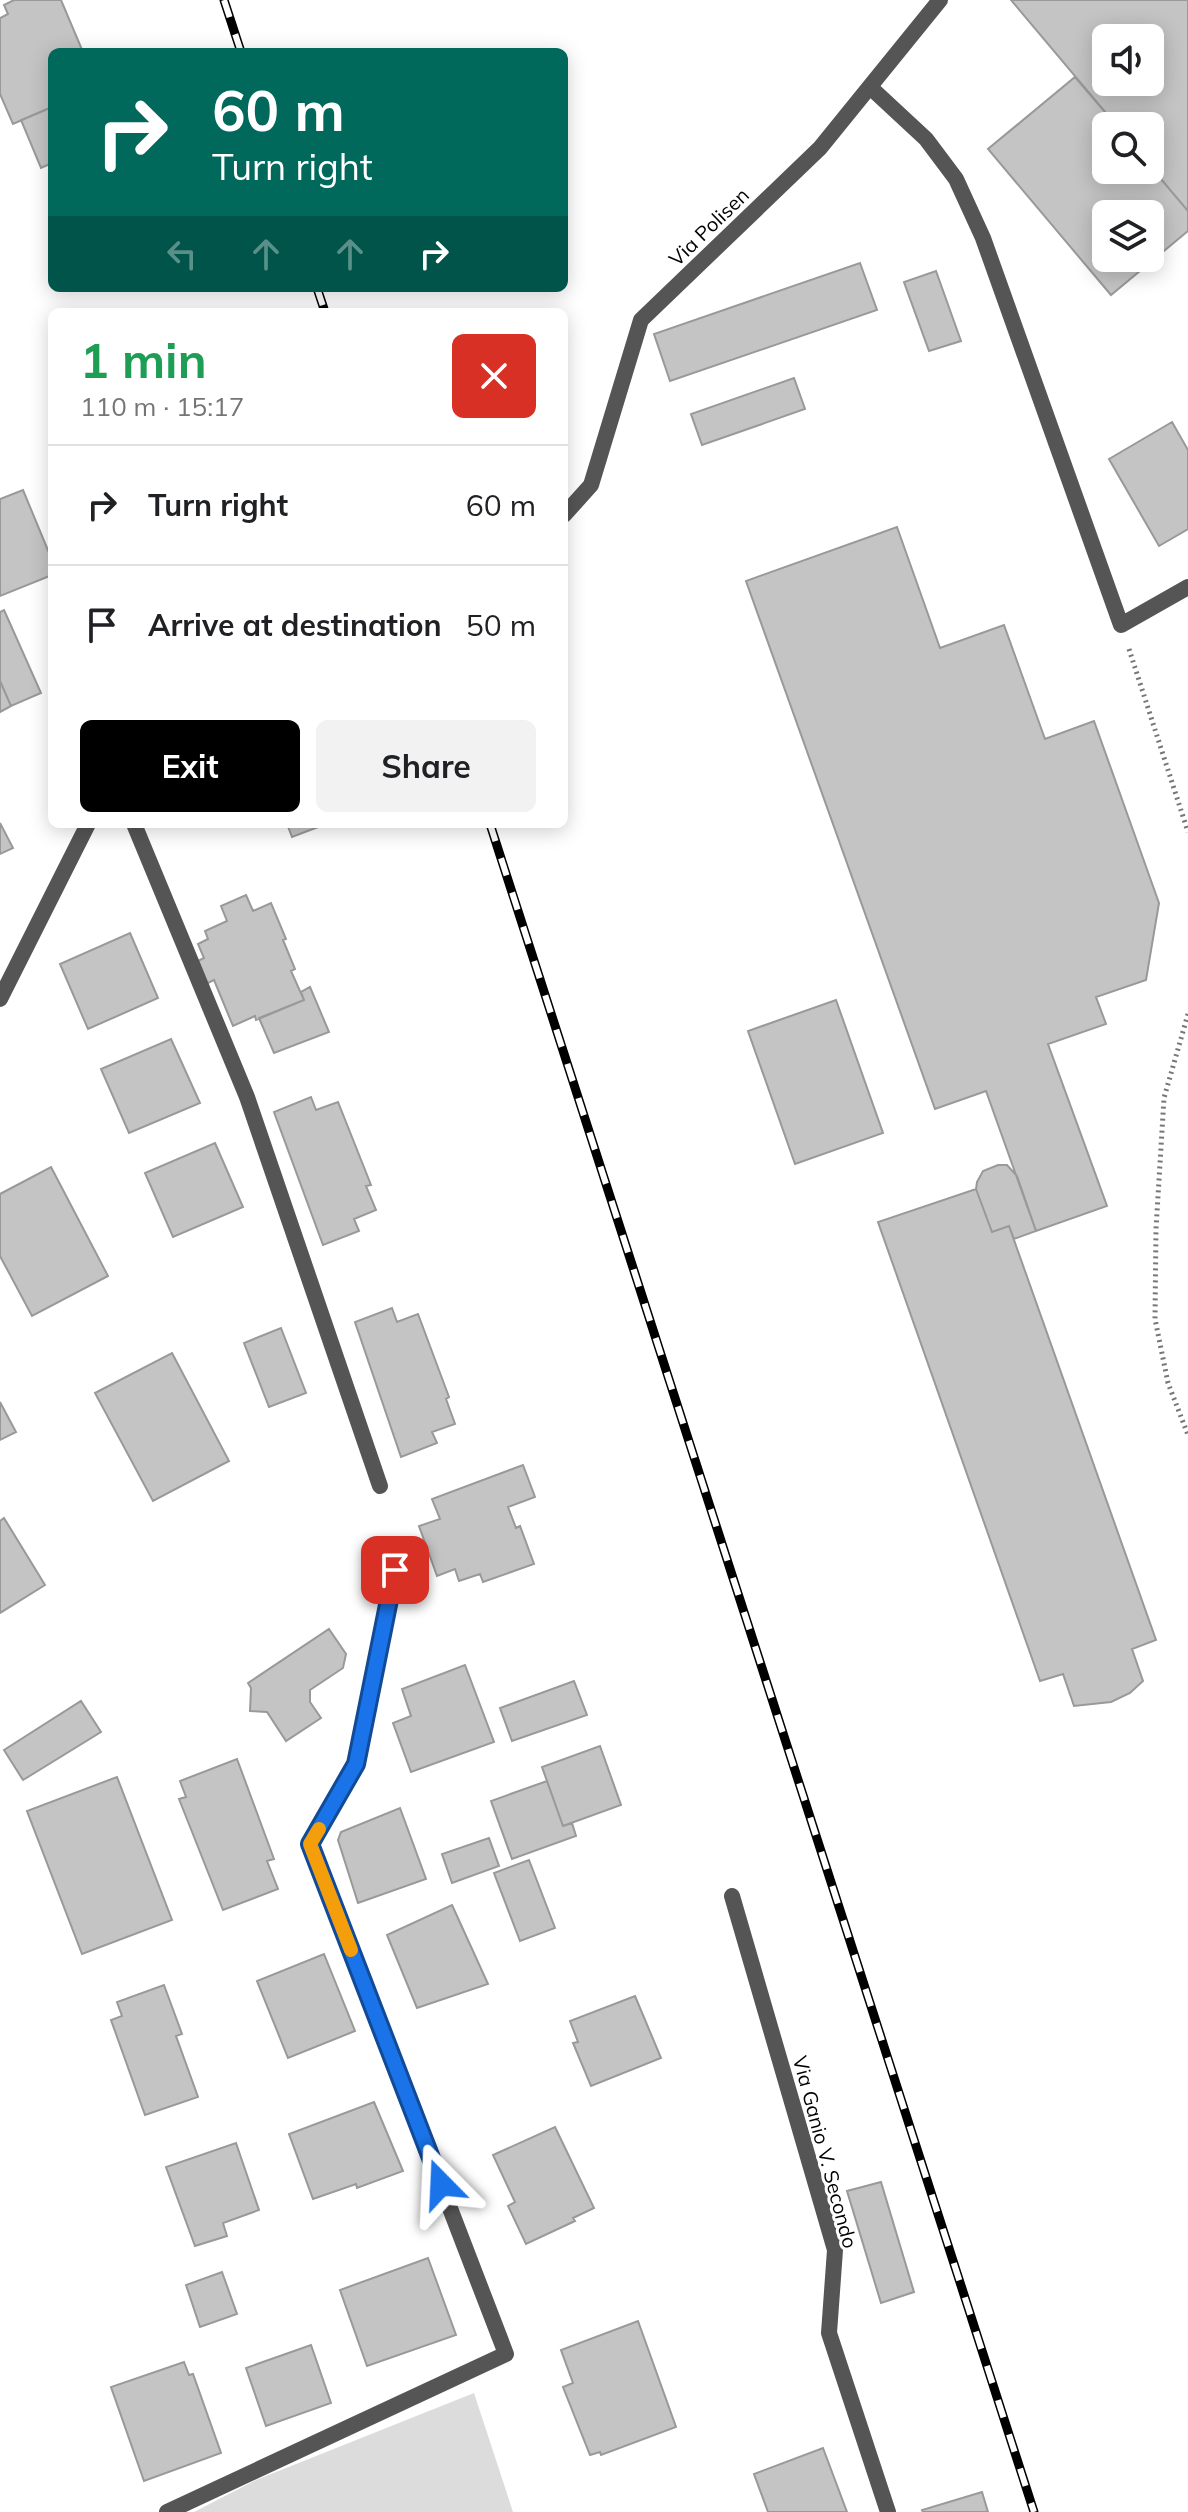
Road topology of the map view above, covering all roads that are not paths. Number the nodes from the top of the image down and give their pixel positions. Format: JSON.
{"nodes":[{"id":1,"x":940,"y":0,"type":"edge"},
{"id":2,"x":870,"y":87,"type":"junction"},
{"id":3,"x":568,"y":511,"type":"edge"},
{"id":4,"x":1188,"y":587,"type":"edge"},
{"id":5,"x":86,"y":828,"type":"edge"},
{"id":6,"x":136,"y":828,"type":"edge"},
{"id":7,"x":0,"y":999,"type":"edge"},
{"id":8,"x":380,"y":1486,"type":"dead end"},
{"id":9,"x":395,"y":1570,"type":"dead end"},
{"id":10,"x":732,"y":1896,"type":"dead end"},
{"id":11,"x":167,"y":2512,"type":"edge"},
{"id":12,"x":888,"y":2512,"type":"edge"}],
"edges":[{"from":1,"to":2,"type":"street","name":"Via Polisen"},
{"from":2,"to":3,"type":"street","name":"Via Polisen"},
{"from":2,"to":4,"type":"street"},
{"from":5,"to":7,"type":"street"},
{"from":6,"to":8,"type":"street"},
{"from":9,"to":11,"type":"street"},
{"from":10,"to":12,"type":"street","name":"Via Ganio V. Secondo"}]}
